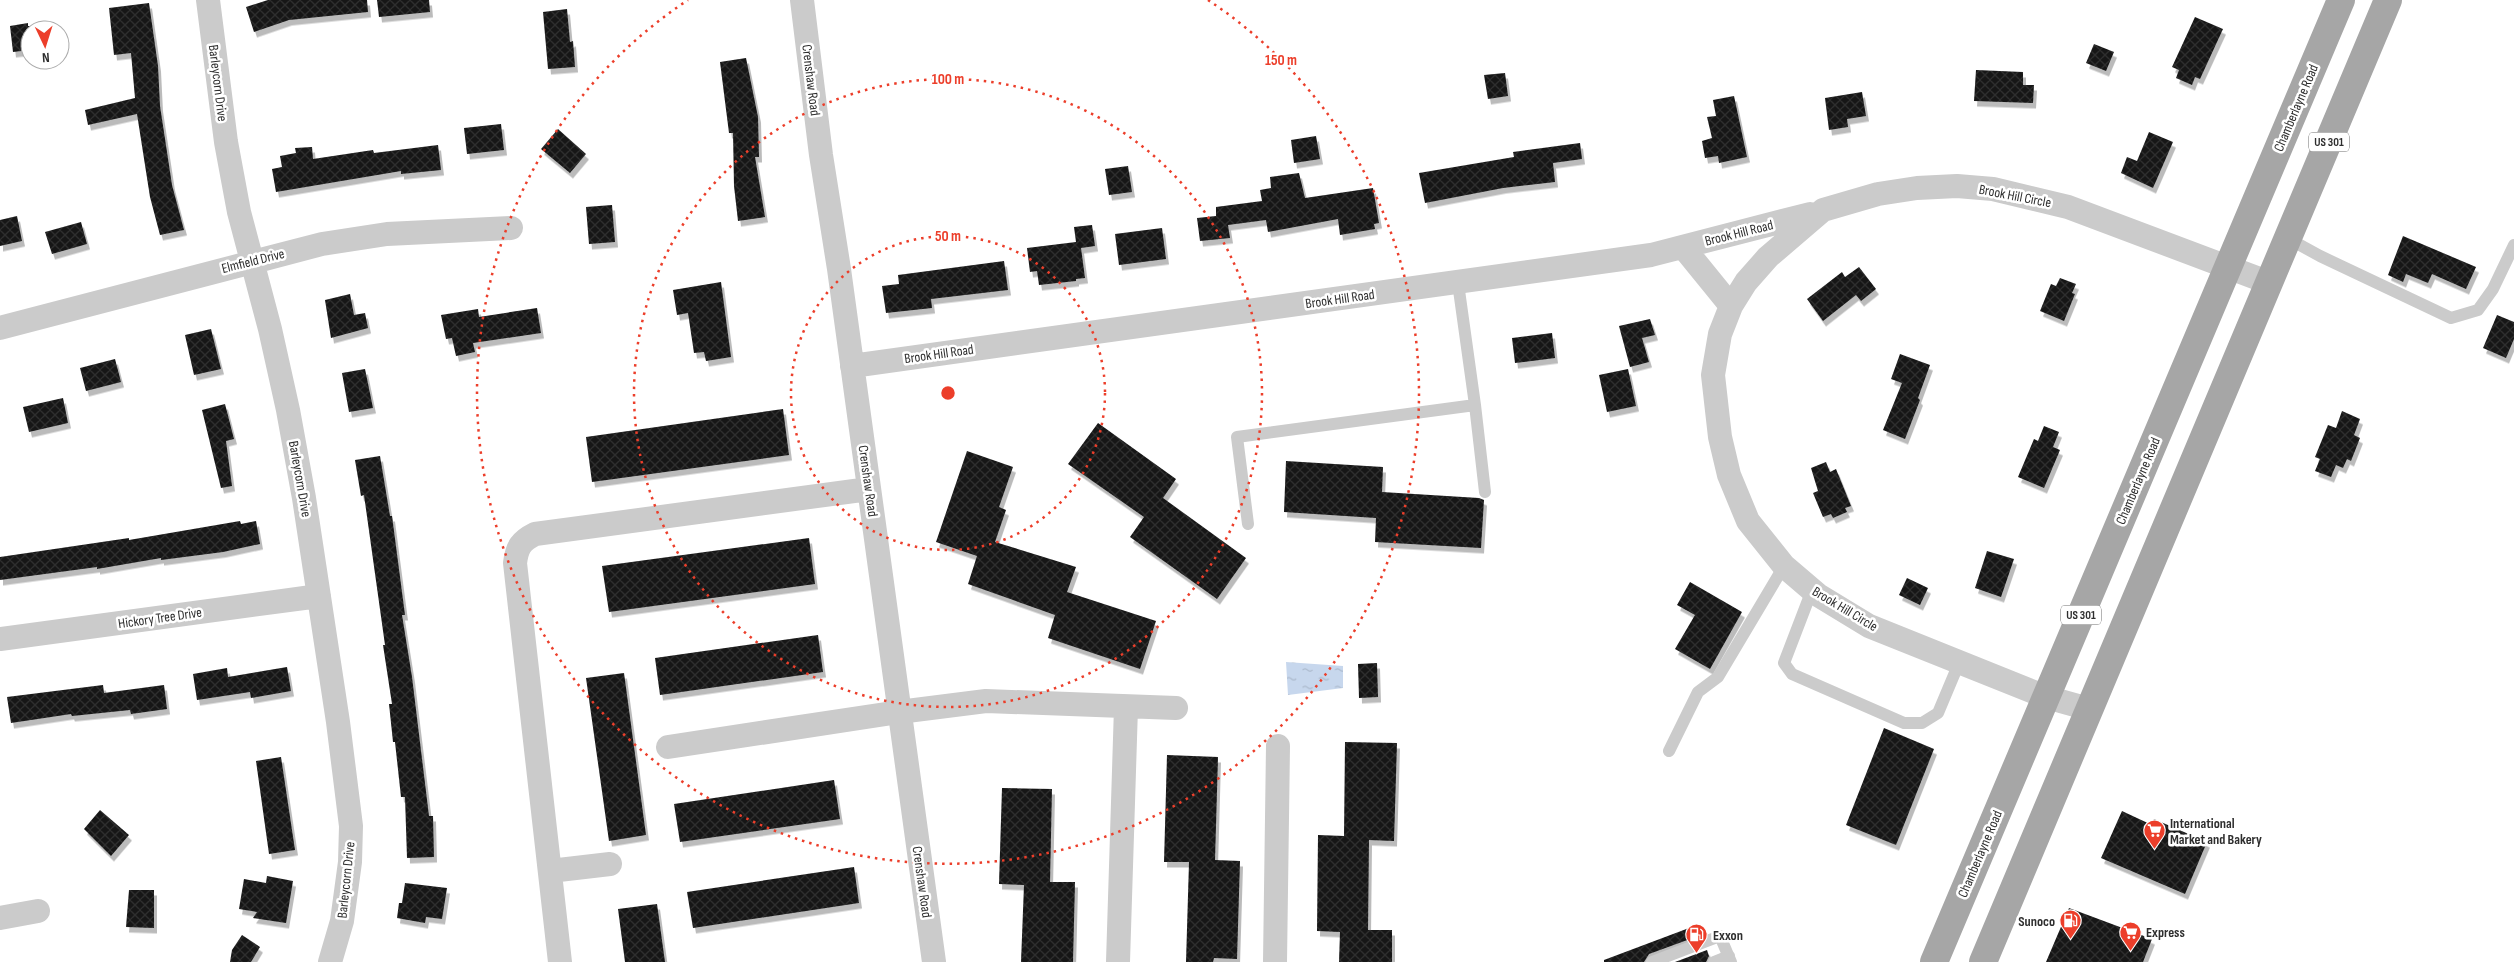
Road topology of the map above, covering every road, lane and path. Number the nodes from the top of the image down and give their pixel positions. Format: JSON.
{"nodes":[{"id":1,"x":208,"y":0,"type":"edge"},
{"id":2,"x":802,"y":0,"type":"edge"},
{"id":3,"x":2341,"y":0,"type":"edge"},
{"id":4,"x":2388,"y":0,"type":"edge"},
{"id":5,"x":1823,"y":210,"type":"junction"},
{"id":6,"x":510,"y":228,"type":"dead end"},
{"id":7,"x":2289,"y":239,"type":"junction"},
{"id":8,"x":2514,"y":245,"type":"edge"},
{"id":9,"x":1683,"y":247,"type":"junction"},
{"id":10,"x":252,"y":262,"type":"junction"},
{"id":11,"x":2229,"y":268,"type":"junction"},
{"id":12,"x":1458,"y":282,"type":"junction"},
{"id":13,"x":2270,"y":283,"type":"junction"},
{"id":14,"x":1731,"y":306,"type":"junction"},
{"id":15,"x":0,"y":328,"type":"edge"},
{"id":16,"x":852,"y":366,"type":"junction"},
{"id":17,"x":1475,"y":405,"type":"junction"},
{"id":18,"x":869,"y":489,"type":"junction"},
{"id":19,"x":1486,"y":492,"type":"dead end"},
{"id":20,"x":1248,"y":524,"type":"dead end"},
{"id":21,"x":1784,"y":566,"type":"junction"},
{"id":22,"x":1812,"y":590,"type":"junction"},
{"id":23,"x":319,"y":596,"type":"junction"},
{"id":24,"x":0,"y":639,"type":"edge"},
{"id":25,"x":1960,"y":663,"type":"junction"},
{"id":26,"x":2046,"y":697,"type":"junction"},
{"id":27,"x":1126,"y":707,"type":"junction"},
{"id":28,"x":1176,"y":708,"type":"dead end"},
{"id":29,"x":2089,"y":710,"type":"junction"},
{"id":30,"x":899,"y":712,"type":"junction"},
{"id":31,"x":1278,"y":746,"type":"dead end"},
{"id":32,"x":668,"y":747,"type":"dead end"},
{"id":33,"x":1670,"y":751,"type":"dead end"},
{"id":34,"x":610,"y":864,"type":"dead end"},
{"id":35,"x":550,"y":871,"type":"junction"},
{"id":36,"x":38,"y":911,"type":"dead end"},
{"id":37,"x":0,"y":918,"type":"edge"},
{"id":38,"x":1730,"y":959,"type":"edge"},
{"id":39,"x":330,"y":962,"type":"edge"},
{"id":40,"x":560,"y":962,"type":"edge"},
{"id":41,"x":934,"y":962,"type":"edge"},
{"id":42,"x":1118,"y":962,"type":"edge"},
{"id":43,"x":1275,"y":962,"type":"edge"},
{"id":44,"x":1652,"y":962,"type":"edge"},
{"id":45,"x":1714,"y":962,"type":"edge"},
{"id":46,"x":1934,"y":962,"type":"edge"},
{"id":47,"x":1983,"y":962,"type":"edge"}],
"edges":[{"from":1,"to":10,"type":"street","name":"Barleycorn Drive"},
{"from":2,"to":16,"type":"street","name":"Crenshaw Road"},
{"from":3,"to":11,"type":"main road","name":"Chamberlayne Road","number":"US 301"},
{"from":4,"to":7,"type":"main road","number":"US 301"},
{"from":5,"to":9,"type":"street","name":"Brook Hill Road"},
{"from":5,"to":11,"type":"street","name":"Brook Hill Circle"},
{"from":5,"to":14,"type":"street","name":"Brook Hill Circle"},
{"from":6,"to":10,"type":"street","name":"Elmfield Drive"},
{"from":7,"to":8,"type":"lane"},
{"from":7,"to":13,"type":"main road","number":"US 301"},
{"from":9,"to":12,"type":"street","name":"Brook Hill Road"},
{"from":9,"to":14,"type":"street"},
{"from":10,"to":15,"type":"street","name":"Elmfield Drive"},
{"from":10,"to":23,"type":"street","name":"Barleycorn Drive"},
{"from":11,"to":13,"type":"street","name":"Brook Hill Circle"},
{"from":11,"to":26,"type":"main road","name":"Chamberlayne Road","number":"US 301"},
{"from":12,"to":16,"type":"street","name":"Brook Hill Road"},
{"from":12,"to":17,"type":"lane"},
{"from":13,"to":29,"type":"main road","number":"US 301"},
{"from":14,"to":21,"type":"street","name":"Brook Hill Circle"},
{"from":16,"to":18,"type":"street","name":"Crenshaw Road"},
{"from":17,"to":19,"type":"lane"},
{"from":17,"to":20,"type":"lane"},
{"from":18,"to":30,"type":"street","name":"Crenshaw Road"},
{"from":18,"to":35,"type":"street"},
{"from":21,"to":22,"type":"street","name":"Brook Hill Circle"},
{"from":21,"to":33,"type":"lane"},
{"from":22,"to":25,"type":"street","name":"Brook Hill Circle"},
{"from":22,"to":25,"type":"lane"},
{"from":23,"to":24,"type":"street","name":"Hickory Tree Drive"},
{"from":23,"to":39,"type":"street","name":"Barleycorn Drive"},
{"from":25,"to":26,"type":"street","name":"Brook Hill Circle"},
{"from":26,"to":29,"type":"street","name":"Brook Hill Circle"},
{"from":26,"to":46,"type":"main road","name":"Chamberlayne Road","number":"US 301"},
{"from":27,"to":28,"type":"street"},
{"from":27,"to":30,"type":"street"},
{"from":27,"to":42,"type":"street"},
{"from":29,"to":47,"type":"main road","number":"US 301"},
{"from":30,"to":32,"type":"street"},
{"from":30,"to":41,"type":"street","name":"Crenshaw Road"},
{"from":31,"to":43,"type":"street"},
{"from":34,"to":35,"type":"street"},
{"from":35,"to":40,"type":"street"},
{"from":36,"to":37,"type":"street"},
{"from":38,"to":44,"type":"lane"},
{"from":38,"to":45,"type":"lane"}]}
